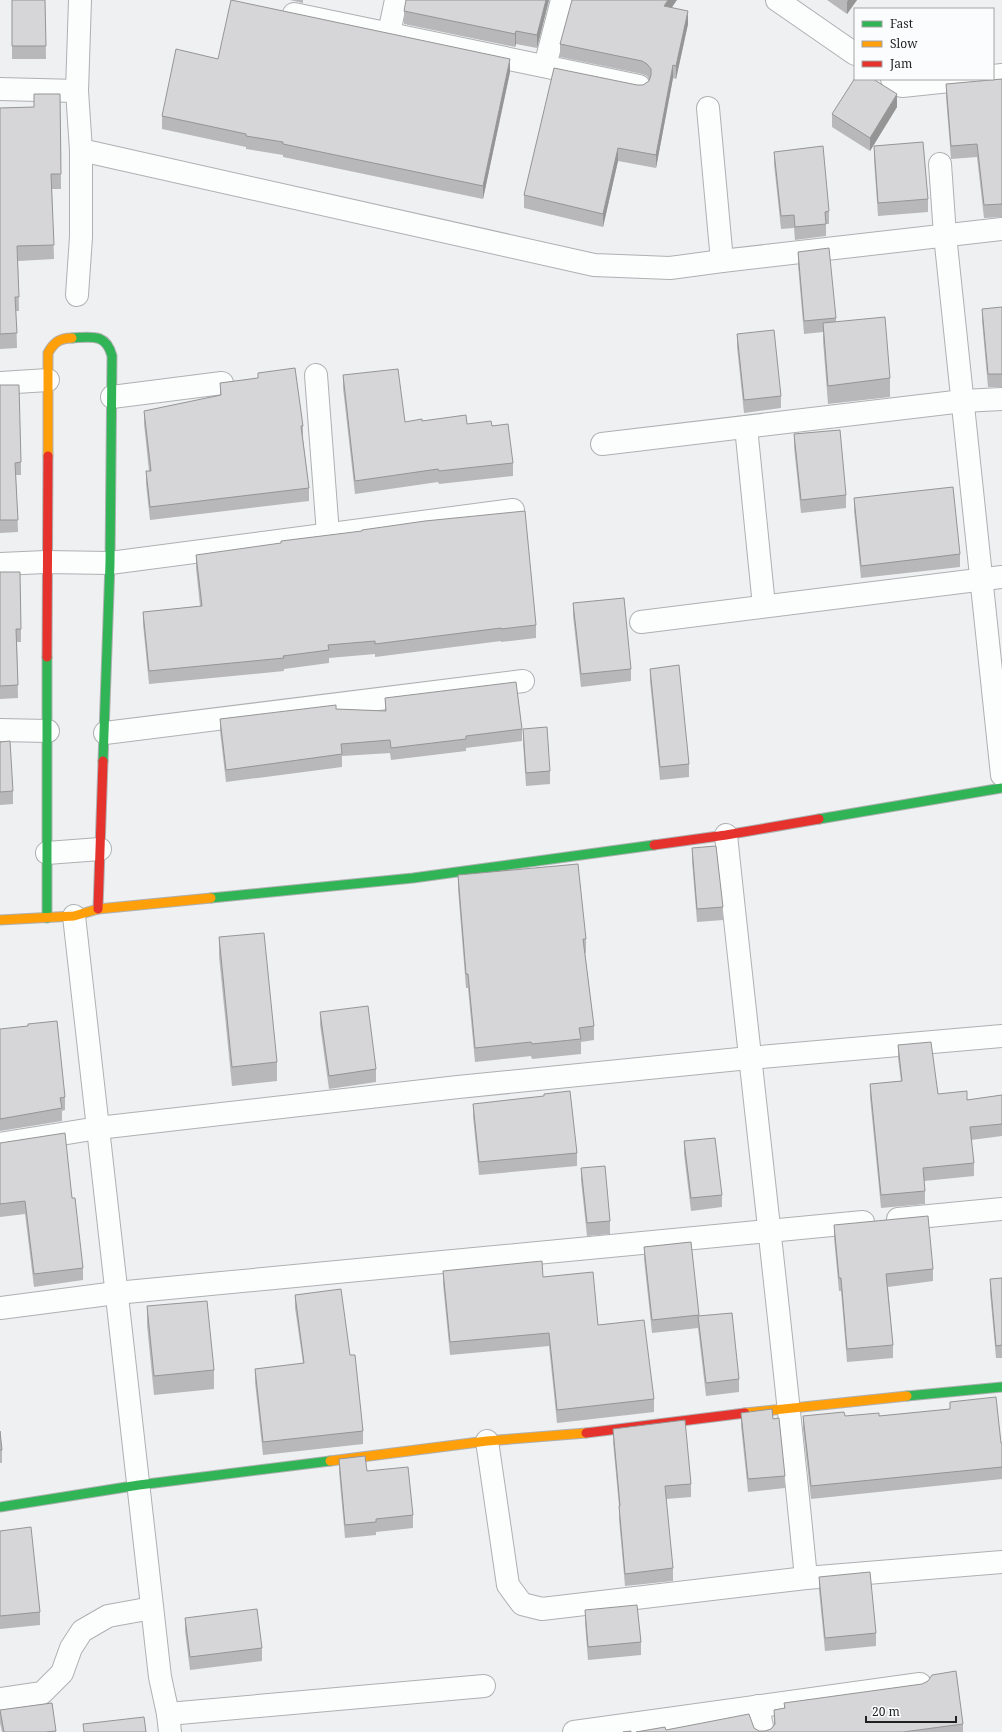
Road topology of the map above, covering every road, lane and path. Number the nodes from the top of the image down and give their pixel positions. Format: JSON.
{"nodes":[{"id":1,"x":80,"y":0,"type":"edge"},
{"id":2,"x":396,"y":0,"type":"edge"},
{"id":3,"x":562,"y":0,"type":"edge"},
{"id":4,"x":777,"y":0,"type":"edge"},
{"id":5,"x":274,"y":10,"type":"edge"},
{"id":6,"x":389,"y":33,"type":"junction"},
{"id":7,"x":854,"y":53,"type":"edge"},
{"id":8,"x":545,"y":66,"type":"junction"},
{"id":9,"x":893,"y":80,"type":"edge"},
{"id":10,"x":959,"y":80,"type":"edge"},
{"id":11,"x":639,"y":86,"type":"edge"},
{"id":12,"x":0,"y":90,"type":"edge"},
{"id":13,"x":77,"y":91,"type":"junction"},
{"id":14,"x":708,"y":108,"type":"dead end"},
{"id":15,"x":81,"y":150,"type":"junction"},
{"id":16,"x":940,"y":164,"type":"dead end"},
{"id":17,"x":1002,"y":230,"type":"edge"},
{"id":18,"x":945,"y":235,"type":"junction"},
{"id":19,"x":722,"y":261,"type":"junction"},
{"id":20,"x":77,"y":295,"type":"dead end"},
{"id":21,"x":316,"y":375,"type":"dead end"},
{"id":22,"x":48,"y":380,"type":"junction"},
{"id":23,"x":222,"y":383,"type":"edge"},
{"id":24,"x":0,"y":384,"type":"edge"},
{"id":25,"x":112,"y":397,"type":"junction"},
{"id":26,"x":1002,"y":399,"type":"edge"},
{"id":27,"x":963,"y":401,"type":"junction"},
{"id":28,"x":746,"y":427,"type":"junction"},
{"id":29,"x":602,"y":444,"type":"dead end"},
{"id":30,"x":513,"y":510,"type":"dead end"},
{"id":31,"x":328,"y":534,"type":"junction"},
{"id":32,"x":46,"y":562,"type":"junction"},
{"id":33,"x":110,"y":563,"type":"junction"},
{"id":34,"x":0,"y":564,"type":"edge"},
{"id":35,"x":992,"y":578,"type":"edge"},
{"id":36,"x":764,"y":606,"type":"junction"},
{"id":37,"x":641,"y":622,"type":"dead end"},
{"id":38,"x":523,"y":681,"type":"dead end"},
{"id":39,"x":0,"y":730,"type":"edge"},
{"id":40,"x":48,"y":731,"type":"junction"},
{"id":41,"x":105,"y":733,"type":"junction"},
{"id":42,"x":1002,"y":775,"type":"edge"},
{"id":43,"x":1002,"y":788,"type":"edge"},
{"id":44,"x":726,"y":835,"type":"junction"},
{"id":45,"x":100,"y":849,"type":"junction"},
{"id":46,"x":47,"y":853,"type":"junction"},
{"id":47,"x":98,"y":909,"type":"junction"},
{"id":48,"x":74,"y":916,"type":"junction"},
{"id":49,"x":47,"y":918,"type":"junction"},
{"id":50,"x":0,"y":920,"type":"edge"},
{"id":51,"x":1002,"y":1036,"type":"edge"},
{"id":52,"x":749,"y":1058,"type":"junction"},
{"id":53,"x":98,"y":1128,"type":"junction"},
{"id":54,"x":0,"y":1144,"type":"edge"},
{"id":55,"x":1002,"y":1209,"type":"edge"},
{"id":56,"x":770,"y":1231,"type":"junction"},
{"id":57,"x":116,"y":1293,"type":"junction"},
{"id":58,"x":0,"y":1308,"type":"edge"},
{"id":59,"x":1002,"y":1387,"type":"edge"},
{"id":60,"x":789,"y":1407,"type":"junction"},
{"id":61,"x":487,"y":1441,"type":"junction"},
{"id":62,"x":139,"y":1485,"type":"junction"},
{"id":63,"x":0,"y":1507,"type":"edge"},
{"id":64,"x":1002,"y":1562,"type":"edge"},
{"id":65,"x":806,"y":1578,"type":"junction"},
{"id":66,"x":152,"y":1608,"type":"junction"},
{"id":67,"x":920,"y":1684,"type":"edge"},
{"id":68,"x":484,"y":1686,"type":"dead end"},
{"id":69,"x":0,"y":1699,"type":"edge"},
{"id":70,"x":758,"y":1706,"type":"junction"},
{"id":71,"x":169,"y":1723,"type":"edge"},
{"id":72,"x":574,"y":1732,"type":"edge"},
{"id":73,"x":762,"y":1732,"type":"edge"}],
"edges":[{"from":1,"to":13,"type":"street"},
{"from":2,"to":6,"type":"street"},
{"from":3,"to":8,"type":"street"},
{"from":4,"to":7,"type":"street"},
{"from":5,"to":6,"type":"street"},
{"from":6,"to":8,"type":"street"},
{"from":8,"to":11,"type":"street"},
{"from":9,"to":10,"type":"street"},
{"from":12,"to":13,"type":"street"},
{"from":13,"to":15,"type":"street"},
{"from":14,"to":19,"type":"street"},
{"from":15,"to":19,"type":"street"},
{"from":15,"to":20,"type":"street"},
{"from":16,"to":18,"type":"street"},
{"from":17,"to":18,"type":"street"},
{"from":18,"to":19,"type":"street"},
{"from":18,"to":27,"type":"street"},
{"from":21,"to":31,"type":"street"},
{"from":22,"to":24,"type":"street"},
{"from":22,"to":25,"type":"street"},
{"from":22,"to":32,"type":"street"},
{"from":23,"to":25,"type":"street"},
{"from":25,"to":33,"type":"street"},
{"from":26,"to":27,"type":"street"},
{"from":27,"to":28,"type":"street"},
{"from":27,"to":35,"type":"street"},
{"from":28,"to":29,"type":"street"},
{"from":28,"to":36,"type":"street"},
{"from":30,"to":31,"type":"street"},
{"from":31,"to":33,"type":"street"},
{"from":32,"to":33,"type":"street"},
{"from":32,"to":34,"type":"street"},
{"from":32,"to":40,"type":"street"},
{"from":33,"to":41,"type":"street"},
{"from":35,"to":36,"type":"street"},
{"from":35,"to":42,"type":"street"},
{"from":36,"to":37,"type":"street"},
{"from":38,"to":41,"type":"street"},
{"from":39,"to":40,"type":"street"},
{"from":40,"to":46,"type":"street"},
{"from":41,"to":45,"type":"street"},
{"from":43,"to":44,"type":"street"},
{"from":44,"to":47,"type":"street"},
{"from":44,"to":52,"type":"street"},
{"from":45,"to":46,"type":"street"},
{"from":45,"to":47,"type":"street"},
{"from":46,"to":49,"type":"street"},
{"from":47,"to":48,"type":"street"},
{"from":48,"to":49,"type":"street"},
{"from":48,"to":53,"type":"street"},
{"from":49,"to":50,"type":"street"},
{"from":51,"to":52,"type":"street"},
{"from":52,"to":53,"type":"street"},
{"from":52,"to":56,"type":"street"},
{"from":53,"to":54,"type":"street"},
{"from":53,"to":57,"type":"street"},
{"from":55,"to":56,"type":"street"},
{"from":56,"to":57,"type":"street"},
{"from":56,"to":60,"type":"street"},
{"from":57,"to":58,"type":"street"},
{"from":57,"to":62,"type":"street"},
{"from":59,"to":60,"type":"street"},
{"from":60,"to":61,"type":"street"},
{"from":60,"to":65,"type":"street"},
{"from":61,"to":62,"type":"street"},
{"from":61,"to":65,"type":"street"},
{"from":62,"to":63,"type":"street"},
{"from":62,"to":66,"type":"street"},
{"from":64,"to":65,"type":"street"},
{"from":66,"to":69,"type":"street"},
{"from":66,"to":71,"type":"street"},
{"from":67,"to":70,"type":"street"},
{"from":68,"to":71,"type":"street"},
{"from":70,"to":72,"type":"street"},
{"from":70,"to":73,"type":"street"}]}
